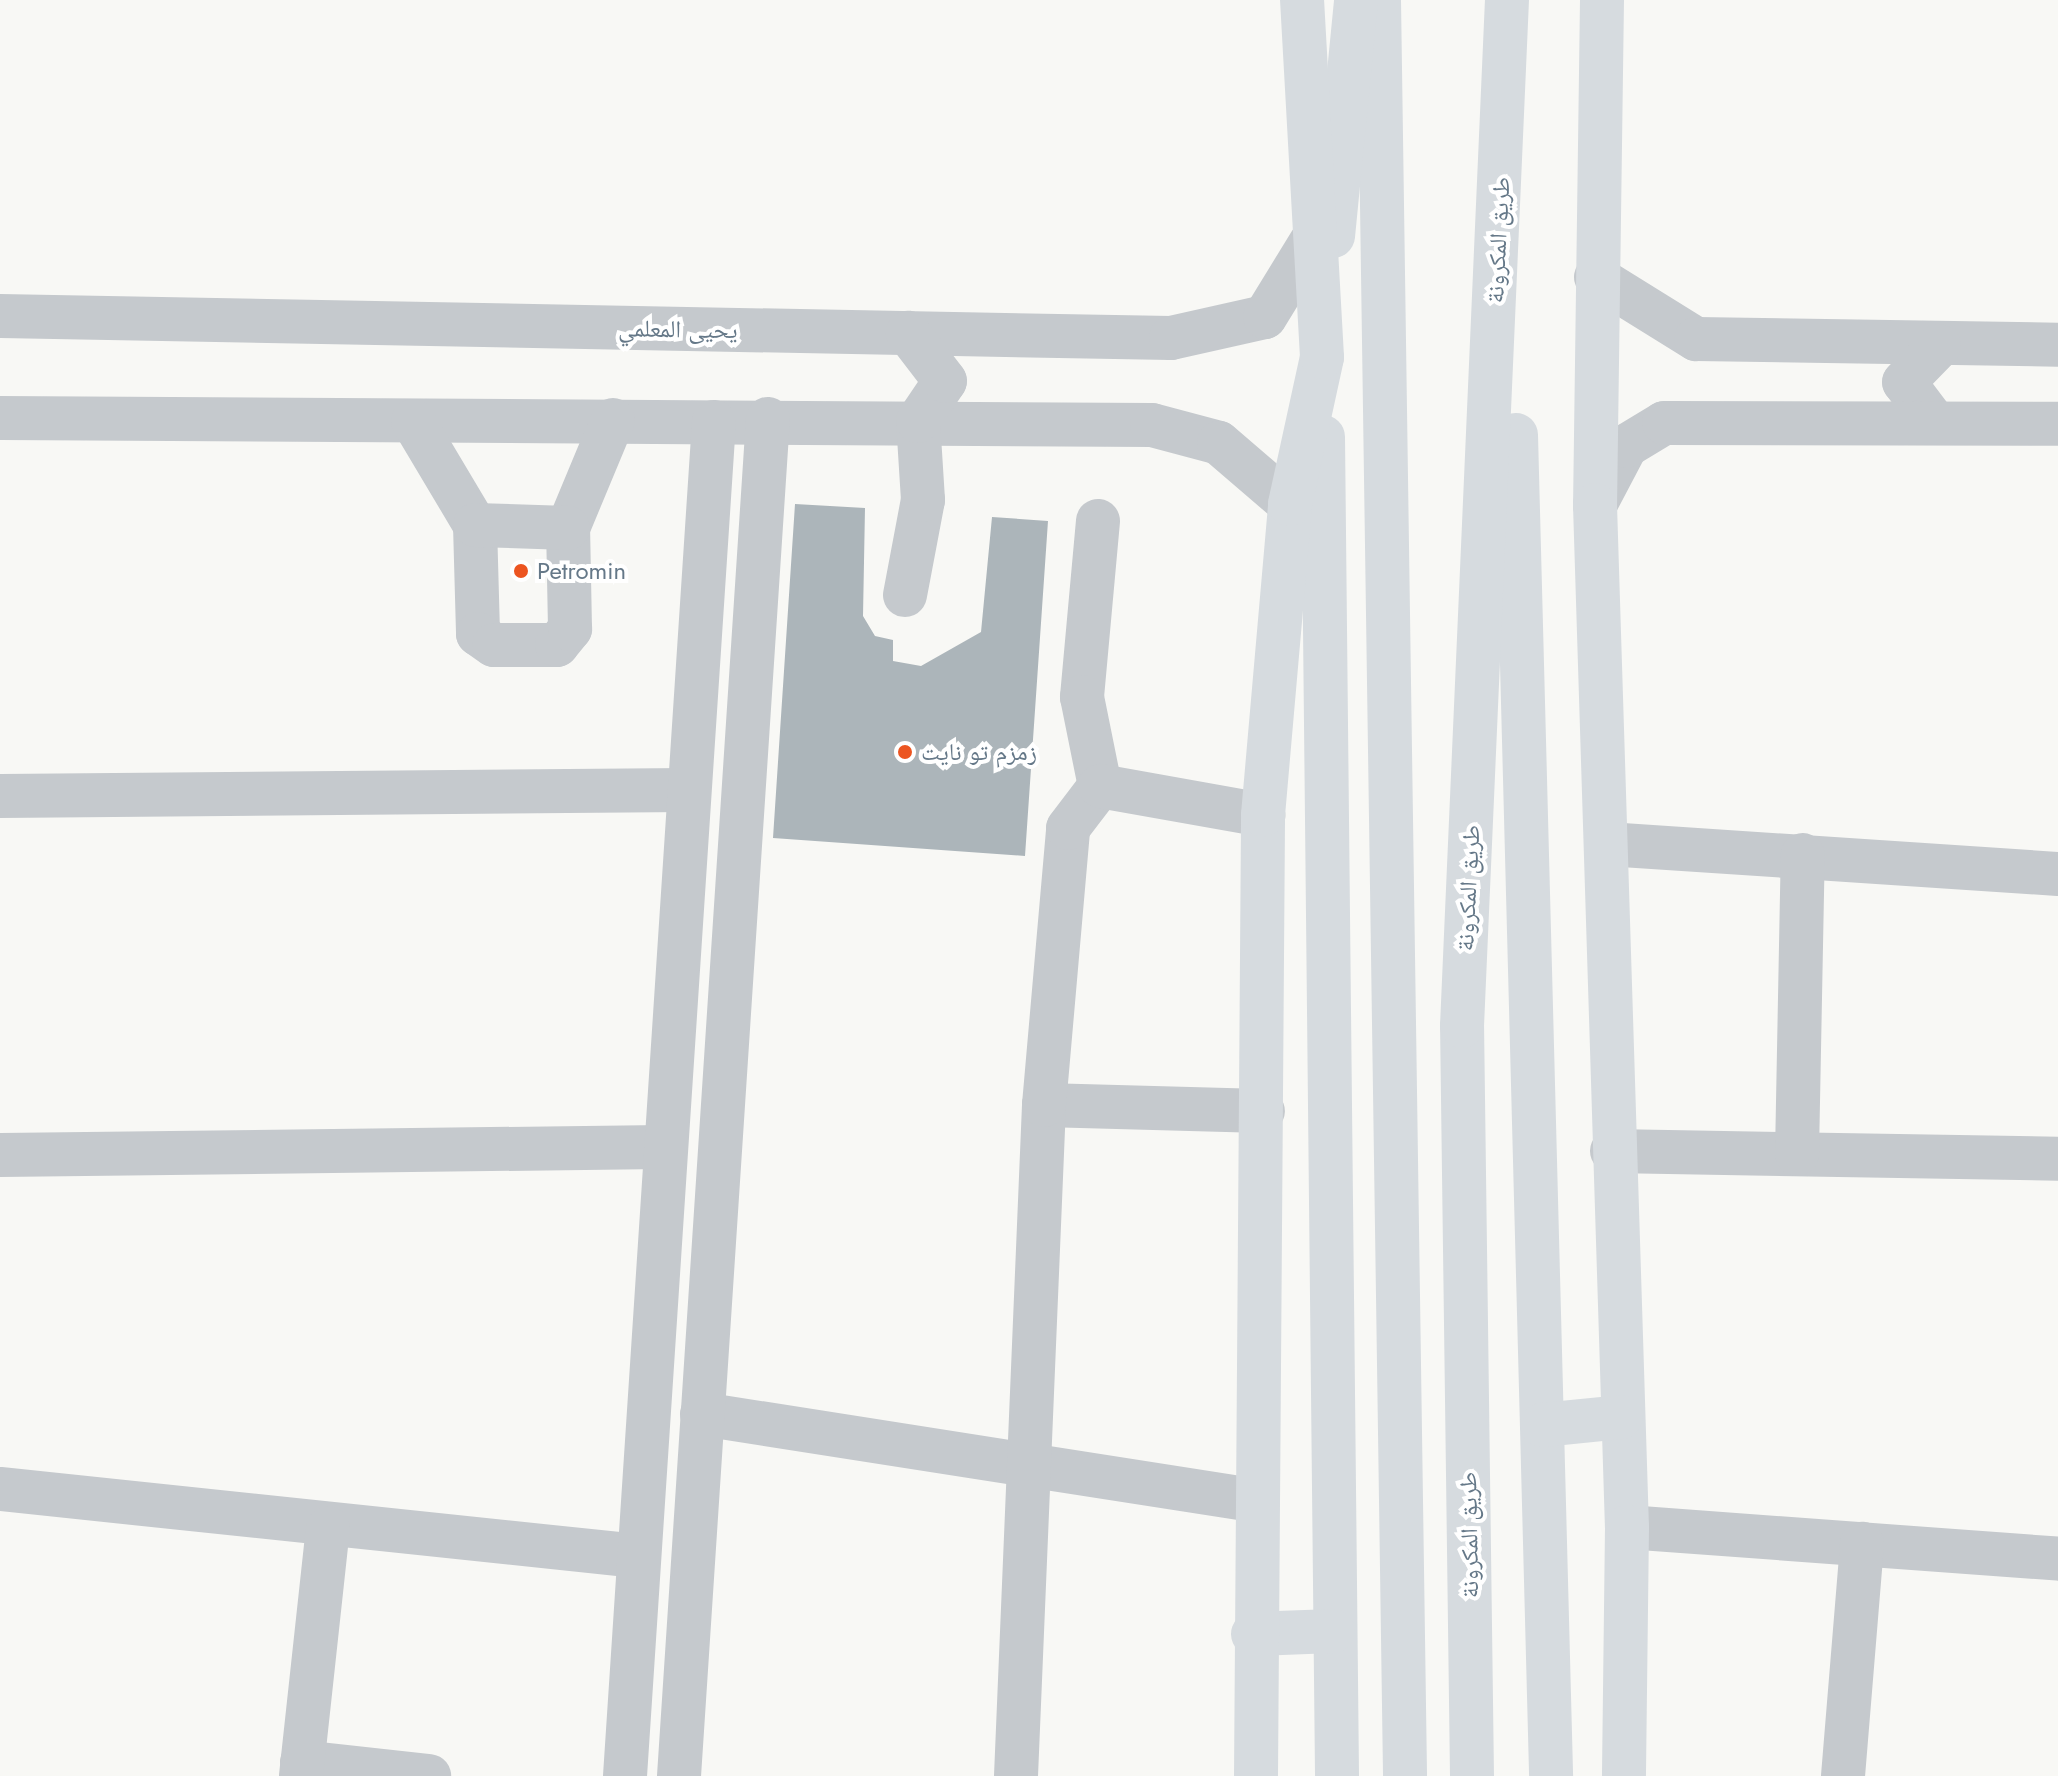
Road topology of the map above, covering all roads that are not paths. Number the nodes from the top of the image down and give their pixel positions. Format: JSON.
{"nodes":[{"id":1,"x":1302,"y":0,"type":"edge"},
{"id":2,"x":1356,"y":0,"type":"edge"},
{"id":3,"x":1379,"y":0,"type":"edge"},
{"id":4,"x":1507,"y":0,"type":"edge"},
{"id":5,"x":1587,"y":0,"type":"edge"},
{"id":6,"x":1602,"y":0,"type":"edge"},
{"id":7,"x":1505,"y":88,"type":"junction"},
{"id":8,"x":1596,"y":158,"type":"junction"},
{"id":9,"x":1311,"y":242,"type":"junction"},
{"id":10,"x":1596,"y":277,"type":"junction"},
{"id":11,"x":0,"y":316,"type":"edge"},
{"id":12,"x":908,"y":333,"type":"junction"},
{"id":13,"x":2058,"y":345,"type":"edge"},
{"id":14,"x":1939,"y":346,"type":"junction"},
{"id":15,"x":1322,"y":357,"type":"junction"},
{"id":16,"x":0,"y":418,"type":"edge"},
{"id":17,"x":768,"y":419,"type":"junction"},
{"id":18,"x":613,"y":420,"type":"junction"},
{"id":19,"x":413,"y":421,"type":"junction"},
{"id":20,"x":918,"y":421,"type":"junction"},
{"id":21,"x":714,"y":422,"type":"junction"},
{"id":22,"x":1935,"y":423,"type":"junction"},
{"id":23,"x":2058,"y":424,"type":"edge"},
{"id":24,"x":1290,"y":504,"type":"junction"},
{"id":25,"x":1595,"y":505,"type":"junction"},
{"id":26,"x":1098,"y":521,"type":"dead end"},
{"id":27,"x":475,"y":525,"type":"junction"},
{"id":28,"x":568,"y":528,"type":"junction"},
{"id":29,"x":905,"y":595,"type":"dead end"},
{"id":30,"x":1100,"y":786,"type":"junction"},
{"id":31,"x":687,"y":790,"type":"junction"},
{"id":32,"x":0,"y":796,"type":"edge"},
{"id":33,"x":1263,"y":815,"type":"junction"},
{"id":34,"x":1607,"y":844,"type":"junction"},
{"id":35,"x":1803,"y":855,"type":"junction"},
{"id":36,"x":2058,"y":874,"type":"edge"},
{"id":37,"x":1044,"y":1105,"type":"junction"},
{"id":38,"x":1263,"y":1111,"type":"junction"},
{"id":39,"x":662,"y":1147,"type":"junction"},
{"id":40,"x":1612,"y":1151,"type":"junction"},
{"id":41,"x":1797,"y":1154,"type":"junction"},
{"id":42,"x":0,"y":1155,"type":"edge"},
{"id":43,"x":2058,"y":1159,"type":"edge"},
{"id":44,"x":702,"y":1414,"type":"junction"},
{"id":45,"x":1621,"y":1417,"type":"junction"},
{"id":46,"x":1542,"y":1425,"type":"junction"},
{"id":47,"x":1029,"y":1466,"type":"junction"},
{"id":48,"x":0,"y":1489,"type":"edge"},
{"id":49,"x":1252,"y":1500,"type":"junction"},
{"id":50,"x":1627,"y":1527,"type":"junction"},
{"id":51,"x":328,"y":1528,"type":"junction"},
{"id":52,"x":1862,"y":1544,"type":"junction"},
{"id":53,"x":637,"y":1556,"type":"junction"},
{"id":54,"x":2058,"y":1559,"type":"edge"},
{"id":55,"x":1333,"y":1631,"type":"junction"},
{"id":56,"x":1253,"y":1634,"type":"junction"},
{"id":57,"x":684,"y":1698,"type":"junction"},
{"id":58,"x":632,"y":1701,"type":"junction"},
{"id":59,"x":302,"y":1769,"type":"edge"},
{"id":60,"x":429,"y":1776,"type":"edge"},
{"id":61,"x":625,"y":1776,"type":"edge"},
{"id":62,"x":679,"y":1776,"type":"edge"},
{"id":63,"x":1016,"y":1776,"type":"edge"},
{"id":64,"x":1256,"y":1776,"type":"edge"},
{"id":65,"x":1337,"y":1776,"type":"edge"},
{"id":66,"x":1405,"y":1776,"type":"edge"},
{"id":67,"x":1472,"y":1776,"type":"edge"},
{"id":68,"x":1551,"y":1776,"type":"edge"},
{"id":69,"x":1624,"y":1776,"type":"edge"},
{"id":70,"x":1843,"y":1776,"type":"edge"}],
"edges":[{"from":1,"to":9,"type":"main road"},
{"from":2,"to":15,"type":"main road"},
{"from":3,"to":66,"type":"main road"},
{"from":4,"to":7,"type":"main road","name":"طريق المكرونة"},
{"from":5,"to":8,"type":"main road"},
{"from":6,"to":8,"type":"main road"},
{"from":7,"to":46,"type":"main road"},
{"from":7,"to":67,"type":"main road","name":"طريق المكرونة"},
{"from":8,"to":10,"type":"main road"},
{"from":9,"to":12,"type":"street","name":"يحيى المعلمي"},
{"from":9,"to":15,"type":"main road"},
{"from":10,"to":14,"type":"street"},
{"from":10,"to":25,"type":"main road"},
{"from":11,"to":12,"type":"street","name":"يحيى المعلمي"},
{"from":12,"to":20,"type":"street"},
{"from":13,"to":14,"type":"street"},
{"from":14,"to":22,"type":"street"},
{"from":15,"to":24,"type":"main road"},
{"from":15,"to":55,"type":"main road"},
{"from":16,"to":19,"type":"street"},
{"from":17,"to":20,"type":"street"},
{"from":17,"to":21,"type":"street"},
{"from":17,"to":44,"type":"street"},
{"from":18,"to":19,"type":"street"},
{"from":18,"to":21,"type":"street"},
{"from":18,"to":28,"type":"street"},
{"from":19,"to":27,"type":"street"},
{"from":20,"to":24,"type":"street"},
{"from":20,"to":29,"type":"street"},
{"from":21,"to":31,"type":"street"},
{"from":22,"to":23,"type":"street"},
{"from":22,"to":25,"type":"street"},
{"from":24,"to":33,"type":"main road"},
{"from":25,"to":34,"type":"main road"},
{"from":26,"to":30,"type":"street"},
{"from":27,"to":28,"type":"street"},
{"from":27,"to":28,"type":"street"},
{"from":30,"to":33,"type":"street"},
{"from":30,"to":37,"type":"street"},
{"from":31,"to":32,"type":"street"},
{"from":31,"to":39,"type":"street"},
{"from":33,"to":38,"type":"main road"},
{"from":34,"to":35,"type":"street"},
{"from":34,"to":40,"type":"main road"},
{"from":35,"to":36,"type":"street"},
{"from":35,"to":41,"type":"street"},
{"from":37,"to":38,"type":"street"},
{"from":37,"to":47,"type":"street"},
{"from":38,"to":49,"type":"main road"},
{"from":39,"to":42,"type":"street"},
{"from":39,"to":53,"type":"street"},
{"from":40,"to":41,"type":"street"},
{"from":40,"to":45,"type":"main road"},
{"from":41,"to":43,"type":"street"},
{"from":44,"to":47,"type":"street"},
{"from":44,"to":57,"type":"street"},
{"from":45,"to":46,"type":"main road"},
{"from":45,"to":50,"type":"main road"},
{"from":46,"to":68,"type":"main road"},
{"from":47,"to":49,"type":"street"},
{"from":47,"to":63,"type":"street"},
{"from":48,"to":51,"type":"street"},
{"from":49,"to":56,"type":"main road"},
{"from":50,"to":52,"type":"street"},
{"from":50,"to":69,"type":"main road"},
{"from":51,"to":53,"type":"street"},
{"from":51,"to":59,"type":"street"},
{"from":52,"to":54,"type":"street"},
{"from":52,"to":70,"type":"street"},
{"from":53,"to":58,"type":"street"},
{"from":55,"to":56,"type":"main road"},
{"from":55,"to":65,"type":"main road"},
{"from":56,"to":64,"type":"main road"},
{"from":57,"to":58,"type":"street"},
{"from":57,"to":62,"type":"street"},
{"from":58,"to":61,"type":"street"},
{"from":59,"to":60,"type":"street"}]}
